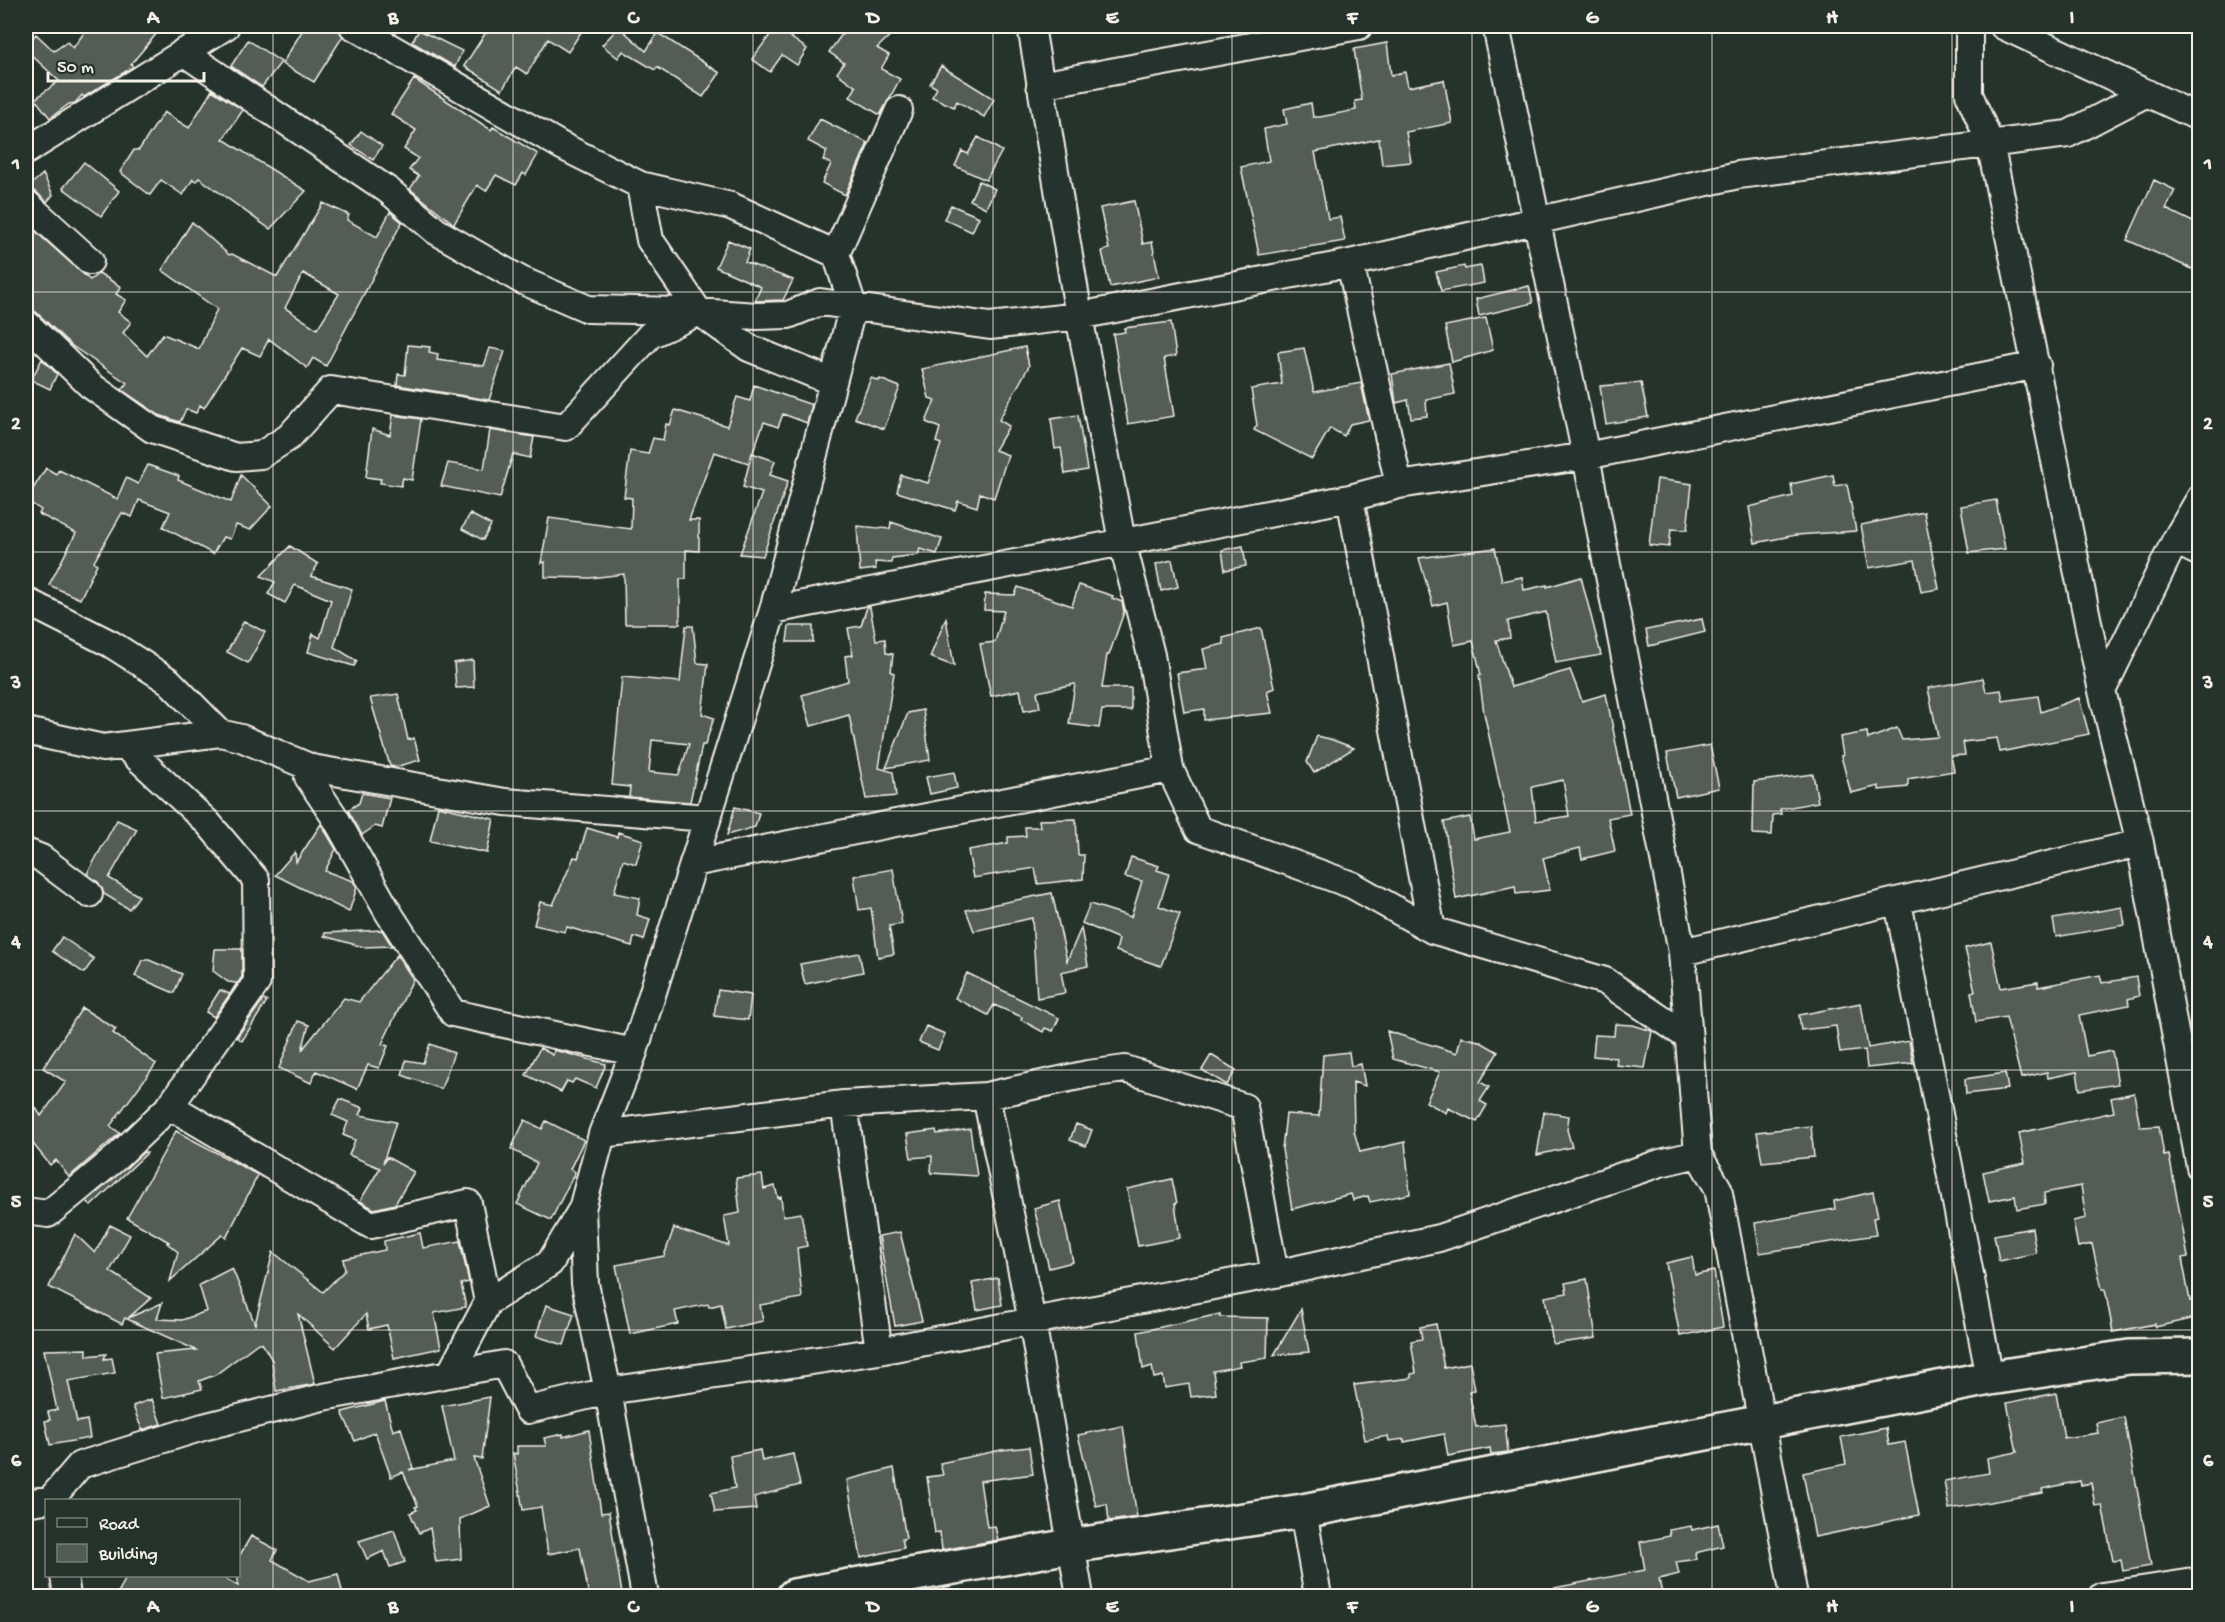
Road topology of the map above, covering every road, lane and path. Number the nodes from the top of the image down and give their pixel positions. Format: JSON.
{"nodes":[{"id":1,"x":226,"y":26,"type":"edge"},
{"id":2,"x":353,"y":26,"type":"edge"},
{"id":3,"x":1031,"y":26,"type":"edge"},
{"id":4,"x":1359,"y":26,"type":"edge"},
{"id":5,"x":1496,"y":26,"type":"edge"},
{"id":6,"x":1969,"y":26,"type":"edge"},
{"id":7,"x":2003,"y":26,"type":"edge"},
{"id":8,"x":183,"y":52,"type":"junction"},
{"id":9,"x":1040,"y":85,"type":"junction"},
{"id":10,"x":2147,"y":93,"type":"junction"},
{"id":11,"x":899,"y":110,"type":"dead end"},
{"id":12,"x":2199,"y":118,"type":"edge"},
{"id":13,"x":1989,"y":143,"type":"junction"},
{"id":14,"x":26,"y":151,"type":"edge"},
{"id":15,"x":640,"y":185,"type":"junction"},
{"id":16,"x":26,"y":203,"type":"edge"},
{"id":17,"x":1535,"y":220,"type":"junction"},
{"id":18,"x":836,"y":254,"type":"junction"},
{"id":19,"x":90,"y":261,"type":"dead end"},
{"id":20,"x":1350,"y":263,"type":"junction"},
{"id":21,"x":853,"y":306,"type":"junction"},
{"id":22,"x":699,"y":312,"type":"junction"},
{"id":23,"x":1079,"y":316,"type":"junction"},
{"id":24,"x":27,"y":326,"type":"edge"},
{"id":25,"x":2037,"y":365,"type":"junction"},
{"id":26,"x":833,"y":382,"type":"junction"},
{"id":27,"x":1586,"y":456,"type":"junction"},
{"id":28,"x":1399,"y":485,"type":"junction"},
{"id":29,"x":1350,"y":498,"type":"junction"},
{"id":30,"x":2199,"y":498,"type":"edge"},
{"id":31,"x":1122,"y":541,"type":"junction"},
{"id":32,"x":2175,"y":542,"type":"junction"},
{"id":33,"x":2199,"y":553,"type":"edge"},
{"id":34,"x":26,"y":601,"type":"edge"},
{"id":35,"x":773,"y":610,"type":"junction"},
{"id":36,"x":2102,"y":691,"type":"junction"},
{"id":37,"x":26,"y":731,"type":"edge"},
{"id":38,"x":220,"y":733,"type":"junction"},
{"id":39,"x":126,"y":747,"type":"junction"},
{"id":40,"x":312,"y":768,"type":"junction"},
{"id":41,"x":1170,"y":769,"type":"junction"},
{"id":42,"x":706,"y":818,"type":"junction"},
{"id":43,"x":2140,"y":843,"type":"junction"},
{"id":44,"x":26,"y":852,"type":"edge"},
{"id":45,"x":693,"y":863,"type":"junction"},
{"id":46,"x":89,"y":894,"type":"dead end"},
{"id":47,"x":1898,"y":902,"type":"junction"},
{"id":48,"x":1432,"y":930,"type":"junction"},
{"id":49,"x":1682,"y":952,"type":"junction"},
{"id":50,"x":1688,"y":1037,"type":"junction"},
{"id":51,"x":634,"y":1052,"type":"junction"},
{"id":52,"x":986,"y":1096,"type":"junction"},
{"id":53,"x":844,"y":1104,"type":"junction"},
{"id":54,"x":170,"y":1106,"type":"junction"},
{"id":55,"x":602,"y":1134,"type":"junction"},
{"id":56,"x":1698,"y":1154,"type":"junction"},
{"id":57,"x":2199,"y":1167,"type":"edge"},
{"id":58,"x":582,"y":1209,"type":"junction"},
{"id":59,"x":26,"y":1210,"type":"edge"},
{"id":60,"x":1275,"y":1274,"type":"junction"},
{"id":61,"x":488,"y":1302,"type":"junction"},
{"id":62,"x":1032,"y":1321,"type":"junction"},
{"id":63,"x":879,"y":1351,"type":"junction"},
{"id":64,"x":2199,"y":1356,"type":"edge"},
{"id":65,"x":451,"y":1372,"type":"junction"},
{"id":66,"x":1990,"y":1378,"type":"junction"},
{"id":67,"x":608,"y":1391,"type":"junction"},
{"id":68,"x":1762,"y":1424,"type":"junction"},
{"id":69,"x":52,"y":1499,"type":"edge"},
{"id":70,"x":45,"y":1501,"type":"edge"},
{"id":71,"x":26,"y":1503,"type":"edge"},
{"id":72,"x":1304,"y":1511,"type":"junction"},
{"id":73,"x":1070,"y":1546,"type":"junction"},
{"id":74,"x":64,"y":1577,"type":"edge"},
{"id":75,"x":2199,"y":1581,"type":"edge"},
{"id":76,"x":67,"y":1596,"type":"edge"},
{"id":77,"x":645,"y":1596,"type":"edge"},
{"id":78,"x":794,"y":1596,"type":"edge"},
{"id":79,"x":1080,"y":1596,"type":"edge"},
{"id":80,"x":1318,"y":1596,"type":"edge"},
{"id":81,"x":1794,"y":1596,"type":"edge"},
{"id":82,"x":2102,"y":1596,"type":"edge"}],
"edges":[{"from":1,"to":8,"type":"street"},
{"from":2,"to":15,"type":"street"},
{"from":3,"to":9,"type":"street"},
{"from":4,"to":9,"type":"street"},
{"from":5,"to":17,"type":"street"},
{"from":6,"to":13,"type":"street"},
{"from":7,"to":10,"type":"street"},
{"from":8,"to":14,"type":"street"},
{"from":8,"to":22,"type":"street"},
{"from":9,"to":23,"type":"street"},
{"from":10,"to":12,"type":"street"},
{"from":10,"to":13,"type":"street"},
{"from":11,"to":18,"type":"street"},
{"from":13,"to":17,"type":"street"},
{"from":13,"to":25,"type":"street"},
{"from":15,"to":18,"type":"street"},
{"from":15,"to":22,"type":"street"},
{"from":16,"to":19,"type":"street"},
{"from":17,"to":20,"type":"street"},
{"from":17,"to":27,"type":"street"},
{"from":18,"to":21,"type":"street"},
{"from":20,"to":23,"type":"street"},
{"from":20,"to":28,"type":"street"},
{"from":21,"to":22,"type":"street"},
{"from":21,"to":23,"type":"street"},
{"from":21,"to":26,"type":"street"},
{"from":22,"to":24,"type":"street"},
{"from":22,"to":26,"type":"street"},
{"from":23,"to":31,"type":"street"},
{"from":25,"to":27,"type":"street"},
{"from":25,"to":36,"type":"street"},
{"from":26,"to":35,"type":"street"},
{"from":27,"to":28,"type":"street"},
{"from":27,"to":49,"type":"street"},
{"from":28,"to":29,"type":"street"},
{"from":29,"to":31,"type":"street"},
{"from":29,"to":48,"type":"street"},
{"from":30,"to":32,"type":"street"},
{"from":31,"to":35,"type":"street"},
{"from":31,"to":41,"type":"street"},
{"from":32,"to":33,"type":"street"},
{"from":32,"to":36,"type":"street"},
{"from":34,"to":38,"type":"street"},
{"from":35,"to":42,"type":"street"},
{"from":36,"to":43,"type":"street"},
{"from":37,"to":39,"type":"street"},
{"from":38,"to":39,"type":"street"},
{"from":38,"to":40,"type":"street"},
{"from":39,"to":54,"type":"street"},
{"from":40,"to":42,"type":"street"},
{"from":40,"to":51,"type":"street"},
{"from":41,"to":45,"type":"street"},
{"from":41,"to":48,"type":"street"},
{"from":42,"to":45,"type":"street"},
{"from":43,"to":47,"type":"street"},
{"from":43,"to":57,"type":"street"},
{"from":44,"to":46,"type":"street"},
{"from":45,"to":51,"type":"street"},
{"from":47,"to":49,"type":"street"},
{"from":47,"to":66,"type":"street"},
{"from":48,"to":50,"type":"street"},
{"from":49,"to":50,"type":"street"},
{"from":50,"to":56,"type":"street"},
{"from":51,"to":55,"type":"street"},
{"from":52,"to":53,"type":"street"},
{"from":52,"to":60,"type":"street"},
{"from":52,"to":62,"type":"street"},
{"from":53,"to":55,"type":"street"},
{"from":53,"to":63,"type":"street"},
{"from":54,"to":59,"type":"street"},
{"from":54,"to":61,"type":"street"},
{"from":55,"to":58,"type":"street"},
{"from":56,"to":60,"type":"street"},
{"from":56,"to":68,"type":"street"},
{"from":58,"to":61,"type":"street"},
{"from":58,"to":67,"type":"street"},
{"from":60,"to":62,"type":"street"},
{"from":61,"to":65,"type":"street"},
{"from":62,"to":63,"type":"street"},
{"from":62,"to":73,"type":"street"},
{"from":63,"to":67,"type":"street"},
{"from":64,"to":66,"type":"street"},
{"from":65,"to":67,"type":"street"},
{"from":65,"to":69,"type":"street"},
{"from":66,"to":68,"type":"street"},
{"from":67,"to":77,"type":"street"},
{"from":68,"to":72,"type":"street"},
{"from":68,"to":81,"type":"street"},
{"from":70,"to":71,"type":"street"},
{"from":72,"to":73,"type":"street"},
{"from":72,"to":80,"type":"street"},
{"from":73,"to":78,"type":"street"},
{"from":73,"to":79,"type":"street"},
{"from":74,"to":76,"type":"street"},
{"from":75,"to":82,"type":"street"}]}
